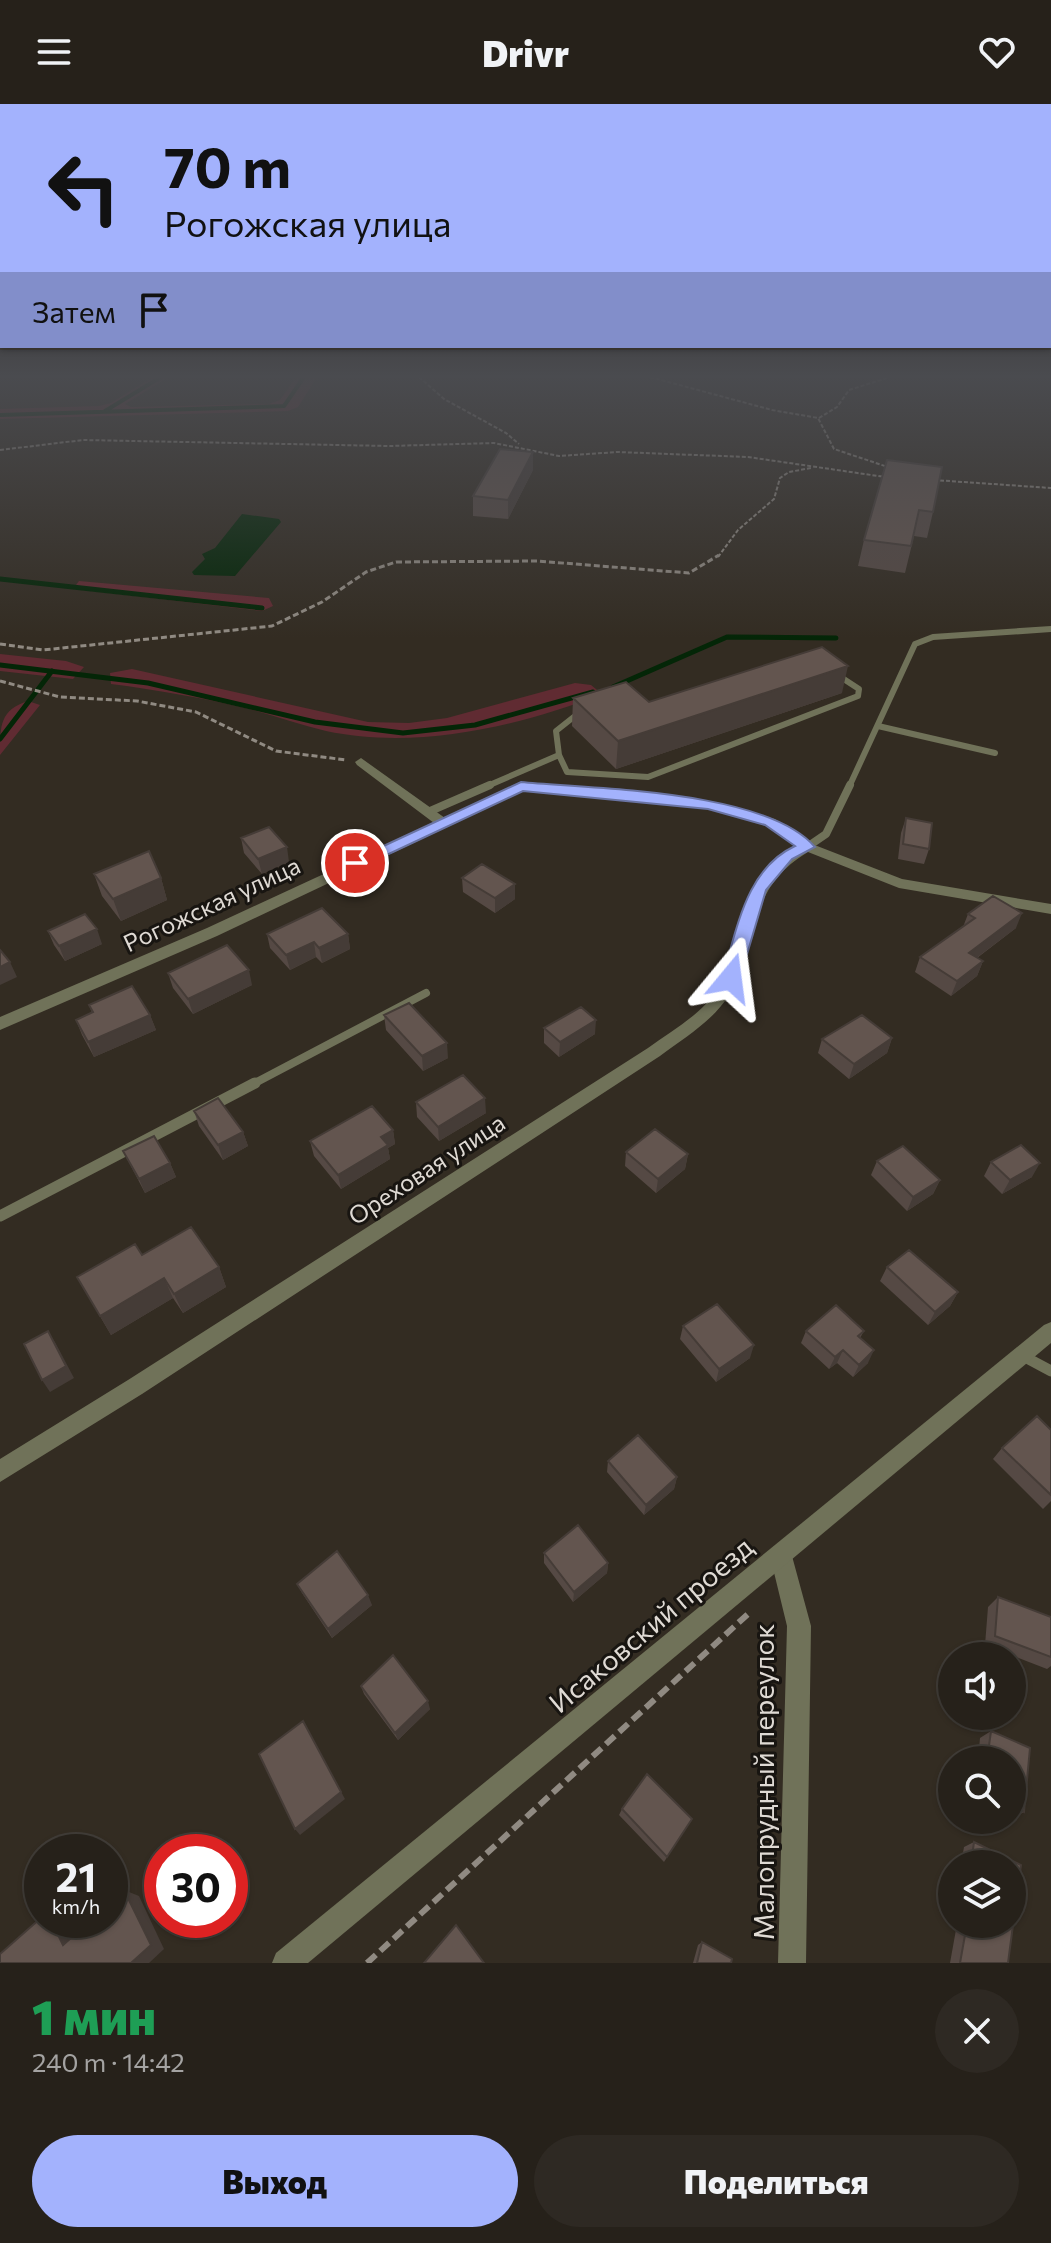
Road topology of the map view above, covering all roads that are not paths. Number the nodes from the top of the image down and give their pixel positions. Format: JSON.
{"nodes":[{"id":1,"x":1051,"y":629,"type":"edge"},
{"id":2,"x":833,"y":672,"type":"edge"},
{"id":3,"x":588,"y":710,"type":"edge"},
{"id":4,"x":878,"y":726,"type":"junction"},
{"id":5,"x":995,"y":753,"type":"dead end"},
{"id":6,"x":559,"y":755,"type":"junction"},
{"id":7,"x":361,"y":762,"type":"road end"},
{"id":8,"x":428,"y":812,"type":"junction"},
{"id":9,"x":442,"y":822,"type":"junction"},
{"id":10,"x":807,"y":847,"type":"junction"},
{"id":11,"x":1051,"y":909,"type":"edge"},
{"id":12,"x":426,"y":993,"type":"dead end"},
{"id":13,"x":0,"y":1024,"type":"edge"},
{"id":14,"x":0,"y":1216,"type":"edge"},
{"id":15,"x":1051,"y":1331,"type":"edge"},
{"id":16,"x":1023,"y":1356,"type":"junction"},
{"id":17,"x":1051,"y":1371,"type":"edge"},
{"id":18,"x":0,"y":1471,"type":"edge"},
{"id":19,"x":781,"y":1556,"type":"junction"},
{"id":20,"x":286,"y":1963,"type":"edge"},
{"id":21,"x":792,"y":1963,"type":"edge"}],
"edges":[{"from":1,"to":4,"type":"lane"},
{"from":2,"to":6,"type":"lane"},
{"from":3,"to":6,"type":"lane"},
{"from":4,"to":5,"type":"lane"},
{"from":4,"to":10,"type":"lane"},
{"from":6,"to":8,"type":"lane"},
{"from":7,"to":8,"type":"street"},
{"from":8,"to":9,"type":"street"},
{"from":9,"to":10,"type":"street","name":"Рогожская улица"},
{"from":9,"to":13,"type":"street","name":"Рогожская улица"},
{"from":10,"to":11,"type":"street","name":"Рогожская улица"},
{"from":10,"to":18,"type":"street","name":"Ореховая улица"},
{"from":12,"to":14,"type":"lane"},
{"from":15,"to":16,"type":"street","name":"Исаковский проезд"},
{"from":16,"to":17,"type":"lane"},
{"from":16,"to":19,"type":"street","name":"Исаковский проезд"},
{"from":19,"to":20,"type":"street","name":"Исаковский проезд"},
{"from":19,"to":21,"type":"street","name":"Малопрудный переулок"}]}
